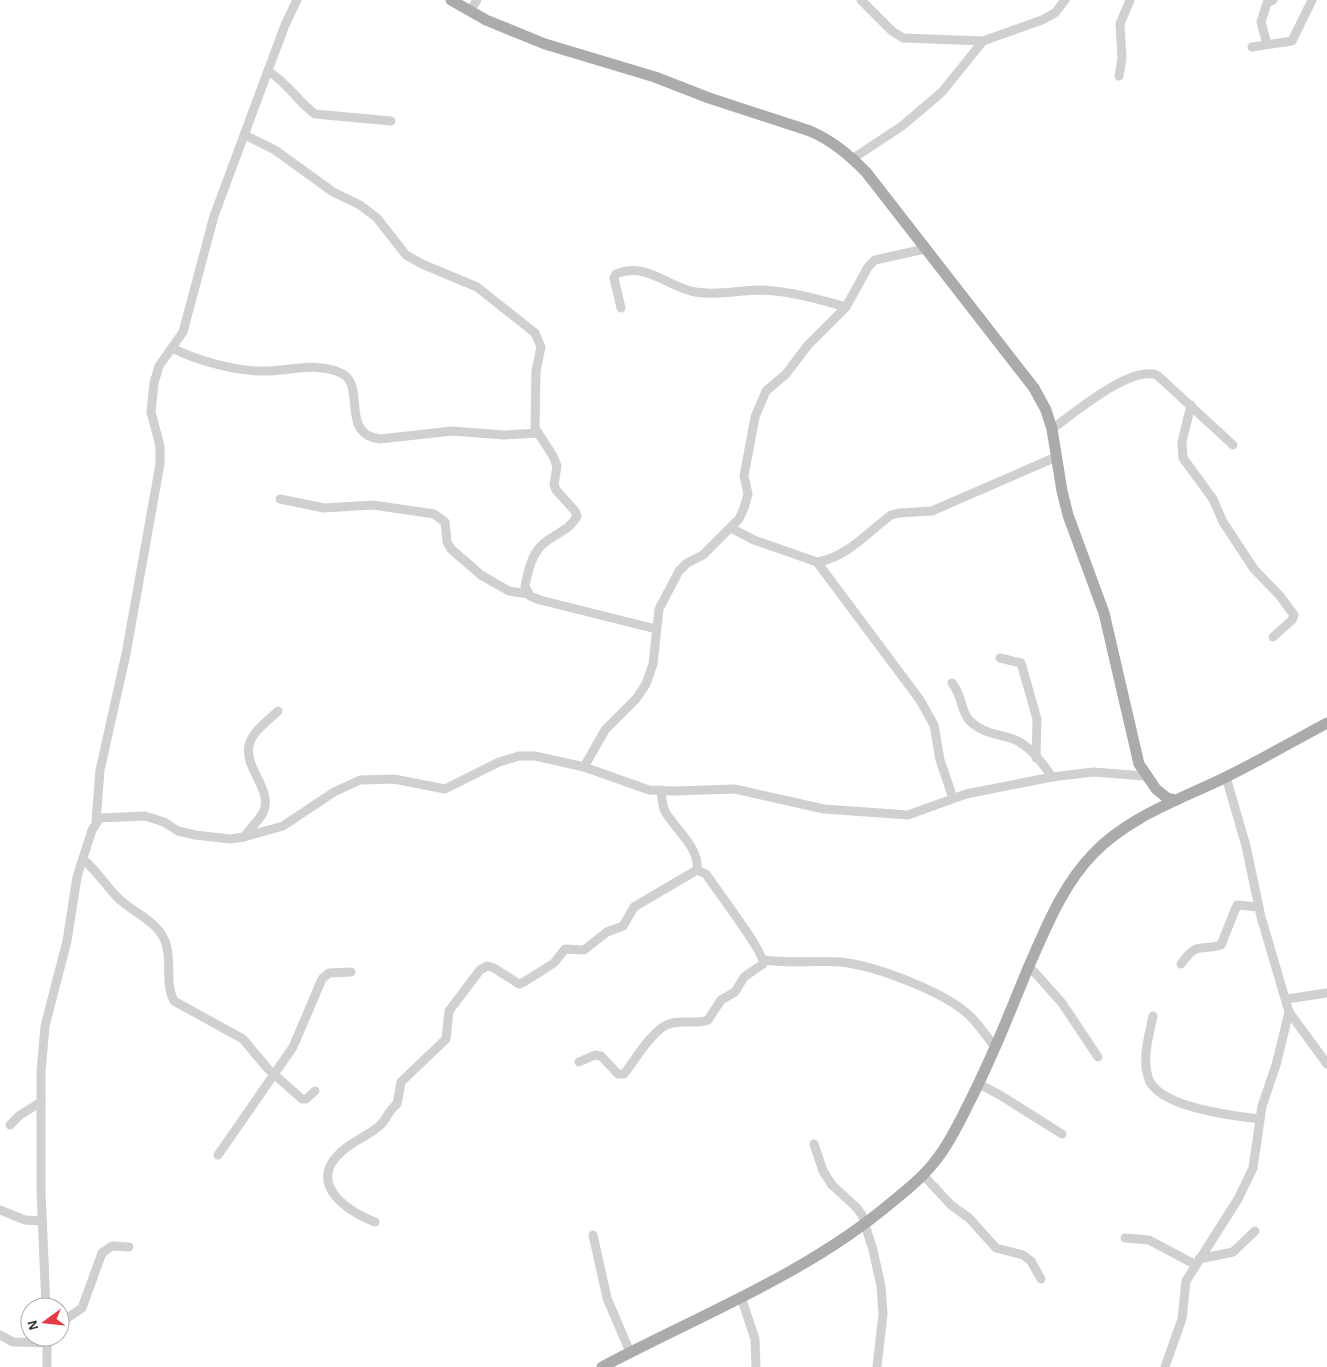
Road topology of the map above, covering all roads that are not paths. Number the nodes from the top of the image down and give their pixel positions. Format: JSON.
{"nodes":[{"id":1,"x":297,"y":0,"type":"edge"},
{"id":2,"x":451,"y":0,"type":"edge"},
{"id":3,"x":477,"y":0,"type":"edge"},
{"id":4,"x":861,"y":0,"type":"edge"},
{"id":5,"x":1065,"y":0,"type":"edge"},
{"id":6,"x":1130,"y":0,"type":"edge"},
{"id":7,"x":1273,"y":0,"type":"edge"},
{"id":8,"x":1312,"y":0,"type":"edge"},
{"id":9,"x":470,"y":11,"type":"junction"},
{"id":10,"x":982,"y":41,"type":"junction"},
{"id":11,"x":1267,"y":44,"type":"junction"},
{"id":12,"x":1252,"y":47,"type":"dead end"},
{"id":13,"x":268,"y":71,"type":"junction"},
{"id":14,"x":1119,"y":76,"type":"dead end"},
{"id":15,"x":391,"y":121,"type":"dead end"},
{"id":16,"x":245,"y":135,"type":"junction"},
{"id":17,"x":852,"y":159,"type":"junction"},
{"id":18,"x":925,"y":249,"type":"junction"},
{"id":19,"x":846,"y":307,"type":"junction"},
{"id":20,"x":621,"y":308,"type":"dead end"},
{"id":21,"x":172,"y":348,"type":"junction"},
{"id":22,"x":1191,"y":405,"type":"junction"},
{"id":23,"x":1052,"y":429,"type":"junction"},
{"id":24,"x":538,"y":433,"type":"junction"},
{"id":25,"x":1234,"y":445,"type":"dead end"},
{"id":26,"x":1056,"y":457,"type":"junction"},
{"id":27,"x":280,"y":499,"type":"dead end"},
{"id":28,"x":730,"y":528,"type":"junction"},
{"id":29,"x":817,"y":562,"type":"junction"},
{"id":30,"x":529,"y":594,"type":"junction"},
{"id":31,"x":656,"y":629,"type":"junction"},
{"id":32,"x":1274,"y":637,"type":"dead end"},
{"id":33,"x":1000,"y":658,"type":"dead end"},
{"id":34,"x":952,"y":683,"type":"dead end"},
{"id":35,"x":278,"y":711,"type":"dead end"},
{"id":36,"x":1327,"y":723,"type":"edge"},
{"id":37,"x":1036,"y":758,"type":"junction"},
{"id":38,"x":584,"y":767,"type":"junction"},
{"id":39,"x":1052,"y":777,"type":"junction"},
{"id":40,"x":1226,"y":777,"type":"junction"},
{"id":41,"x":1148,"y":779,"type":"junction"},
{"id":42,"x":661,"y":790,"type":"junction"},
{"id":43,"x":954,"y":798,"type":"junction"},
{"id":44,"x":1176,"y":800,"type":"junction"},
{"id":45,"x":1149,"y":815,"type":"junction"},
{"id":46,"x":96,"y":822,"type":"junction"},
{"id":47,"x":244,"y":837,"type":"junction"},
{"id":48,"x":83,"y":859,"type":"junction"},
{"id":49,"x":698,"y":870,"type":"junction"},
{"id":50,"x":1259,"y":907,"type":"junction"},
{"id":51,"x":764,"y":960,"type":"junction"},
{"id":52,"x":1181,"y":964,"type":"dead end"},
{"id":53,"x":1029,"y":966,"type":"junction"},
{"id":54,"x":351,"y":972,"type":"dead end"},
{"id":55,"x":1327,"y":993,"type":"edge"},
{"id":56,"x":1287,"y":999,"type":"junction"},
{"id":57,"x":1289,"y":1012,"type":"junction"},
{"id":58,"x":1153,"y":1016,"type":"dead end"},
{"id":59,"x":995,"y":1047,"type":"junction"},
{"id":60,"x":1098,"y":1057,"type":"dead end"},
{"id":61,"x":579,"y":1062,"type":"dead end"},
{"id":62,"x":1327,"y":1064,"type":"edge"},
{"id":63,"x":275,"y":1075,"type":"junction"},
{"id":64,"x":978,"y":1084,"type":"junction"},
{"id":65,"x":315,"y":1092,"type":"dead end"},
{"id":66,"x":41,"y":1102,"type":"junction"},
{"id":67,"x":1260,"y":1119,"type":"junction"},
{"id":68,"x":10,"y":1125,"type":"dead end"},
{"id":69,"x":1062,"y":1134,"type":"dead end"},
{"id":70,"x":814,"y":1144,"type":"dead end"},
{"id":71,"x":218,"y":1155,"type":"dead end"},
{"id":72,"x":923,"y":1175,"type":"junction"},
{"id":73,"x":0,"y":1210,"type":"edge"},
{"id":74,"x":42,"y":1221,"type":"junction"},
{"id":75,"x":375,"y":1222,"type":"dead end"},
{"id":76,"x":864,"y":1224,"type":"junction"},
{"id":77,"x":1256,"y":1231,"type":"dead end"},
{"id":78,"x":593,"y":1236,"type":"dead end"},
{"id":79,"x":1125,"y":1238,"type":"dead end"},
{"id":80,"x":129,"y":1247,"type":"dead end"},
{"id":81,"x":1198,"y":1262,"type":"junction"},
{"id":82,"x":1040,"y":1279,"type":"dead end"},
{"id":83,"x":46,"y":1297,"type":"edge"},
{"id":84,"x":740,"y":1297,"type":"junction"},
{"id":85,"x":70,"y":1316,"type":"edge"},
{"id":86,"x":0,"y":1335,"type":"edge"},
{"id":87,"x":20,"y":1342,"type":"edge"},
{"id":88,"x":47,"y":1347,"type":"edge"},
{"id":89,"x":630,"y":1352,"type":"junction"},
{"id":90,"x":47,"y":1367,"type":"edge"},
{"id":91,"x":602,"y":1367,"type":"edge"},
{"id":92,"x":756,"y":1367,"type":"edge"},
{"id":93,"x":877,"y":1367,"type":"edge"},
{"id":94,"x":1165,"y":1367,"type":"edge"}],
"edges":[{"from":1,"to":13,"type":"street"},
{"from":2,"to":9,"type":"main road"},
{"from":3,"to":9,"type":"street"},
{"from":4,"to":10,"type":"street"},
{"from":5,"to":10,"type":"street"},
{"from":6,"to":14,"type":"street"},
{"from":7,"to":11,"type":"street"},
{"from":8,"to":11,"type":"street"},
{"from":9,"to":17,"type":"main road"},
{"from":10,"to":17,"type":"street"},
{"from":11,"to":12,"type":"street"},
{"from":13,"to":15,"type":"street"},
{"from":13,"to":16,"type":"street"},
{"from":16,"to":21,"type":"street"},
{"from":16,"to":24,"type":"street"},
{"from":17,"to":18,"type":"main road"},
{"from":18,"to":19,"type":"street"},
{"from":18,"to":23,"type":"main road"},
{"from":19,"to":20,"type":"street"},
{"from":19,"to":28,"type":"street"},
{"from":21,"to":24,"type":"street"},
{"from":21,"to":46,"type":"street"},
{"from":22,"to":23,"type":"street"},
{"from":22,"to":25,"type":"street"},
{"from":22,"to":32,"type":"street"},
{"from":23,"to":26,"type":"main road"},
{"from":24,"to":30,"type":"street"},
{"from":26,"to":29,"type":"street"},
{"from":26,"to":41,"type":"main road"},
{"from":27,"to":30,"type":"street"},
{"from":28,"to":29,"type":"street"},
{"from":28,"to":31,"type":"street"},
{"from":29,"to":43,"type":"street"},
{"from":30,"to":31,"type":"street"},
{"from":31,"to":38,"type":"street"},
{"from":33,"to":37,"type":"street"},
{"from":34,"to":37,"type":"street"},
{"from":35,"to":47,"type":"street"},
{"from":36,"to":40,"type":"main road"},
{"from":37,"to":39,"type":"street"},
{"from":38,"to":42,"type":"street"},
{"from":38,"to":47,"type":"street"},
{"from":39,"to":41,"type":"street"},
{"from":39,"to":43,"type":"street"},
{"from":40,"to":44,"type":"main road"},
{"from":40,"to":50,"type":"street"},
{"from":41,"to":44,"type":"main road"},
{"from":41,"to":45,"type":"main road"},
{"from":42,"to":43,"type":"street"},
{"from":42,"to":49,"type":"street"},
{"from":44,"to":45,"type":"main road"},
{"from":45,"to":53,"type":"main road"},
{"from":46,"to":47,"type":"street"},
{"from":46,"to":48,"type":"street"},
{"from":48,"to":63,"type":"street"},
{"from":48,"to":66,"type":"street"},
{"from":49,"to":51,"type":"street"},
{"from":49,"to":75,"type":"street"},
{"from":50,"to":52,"type":"street"},
{"from":50,"to":56,"type":"street"},
{"from":51,"to":59,"type":"street"},
{"from":51,"to":61,"type":"street"},
{"from":53,"to":59,"type":"main road"},
{"from":53,"to":60,"type":"street"},
{"from":54,"to":63,"type":"street"},
{"from":55,"to":56,"type":"street"},
{"from":56,"to":57,"type":"street"},
{"from":57,"to":62,"type":"street"},
{"from":57,"to":67,"type":"street"},
{"from":58,"to":67,"type":"street"},
{"from":59,"to":64,"type":"main road"},
{"from":63,"to":65,"type":"street"},
{"from":63,"to":71,"type":"street"},
{"from":64,"to":69,"type":"street"},
{"from":64,"to":72,"type":"main road"},
{"from":66,"to":68,"type":"street"},
{"from":66,"to":74,"type":"street"},
{"from":67,"to":81,"type":"street"},
{"from":70,"to":76,"type":"street"},
{"from":72,"to":76,"type":"main road"},
{"from":72,"to":82,"type":"street"},
{"from":73,"to":74,"type":"street"},
{"from":74,"to":83,"type":"street"},
{"from":76,"to":84,"type":"main road"},
{"from":76,"to":93,"type":"street"},
{"from":77,"to":81,"type":"street"},
{"from":78,"to":89,"type":"street"},
{"from":79,"to":81,"type":"street"},
{"from":80,"to":85,"type":"street"},
{"from":81,"to":94,"type":"street"},
{"from":84,"to":89,"type":"main road"},
{"from":84,"to":92,"type":"street"},
{"from":86,"to":87,"type":"street"},
{"from":88,"to":90,"type":"street"},
{"from":89,"to":91,"type":"main road"}]}
